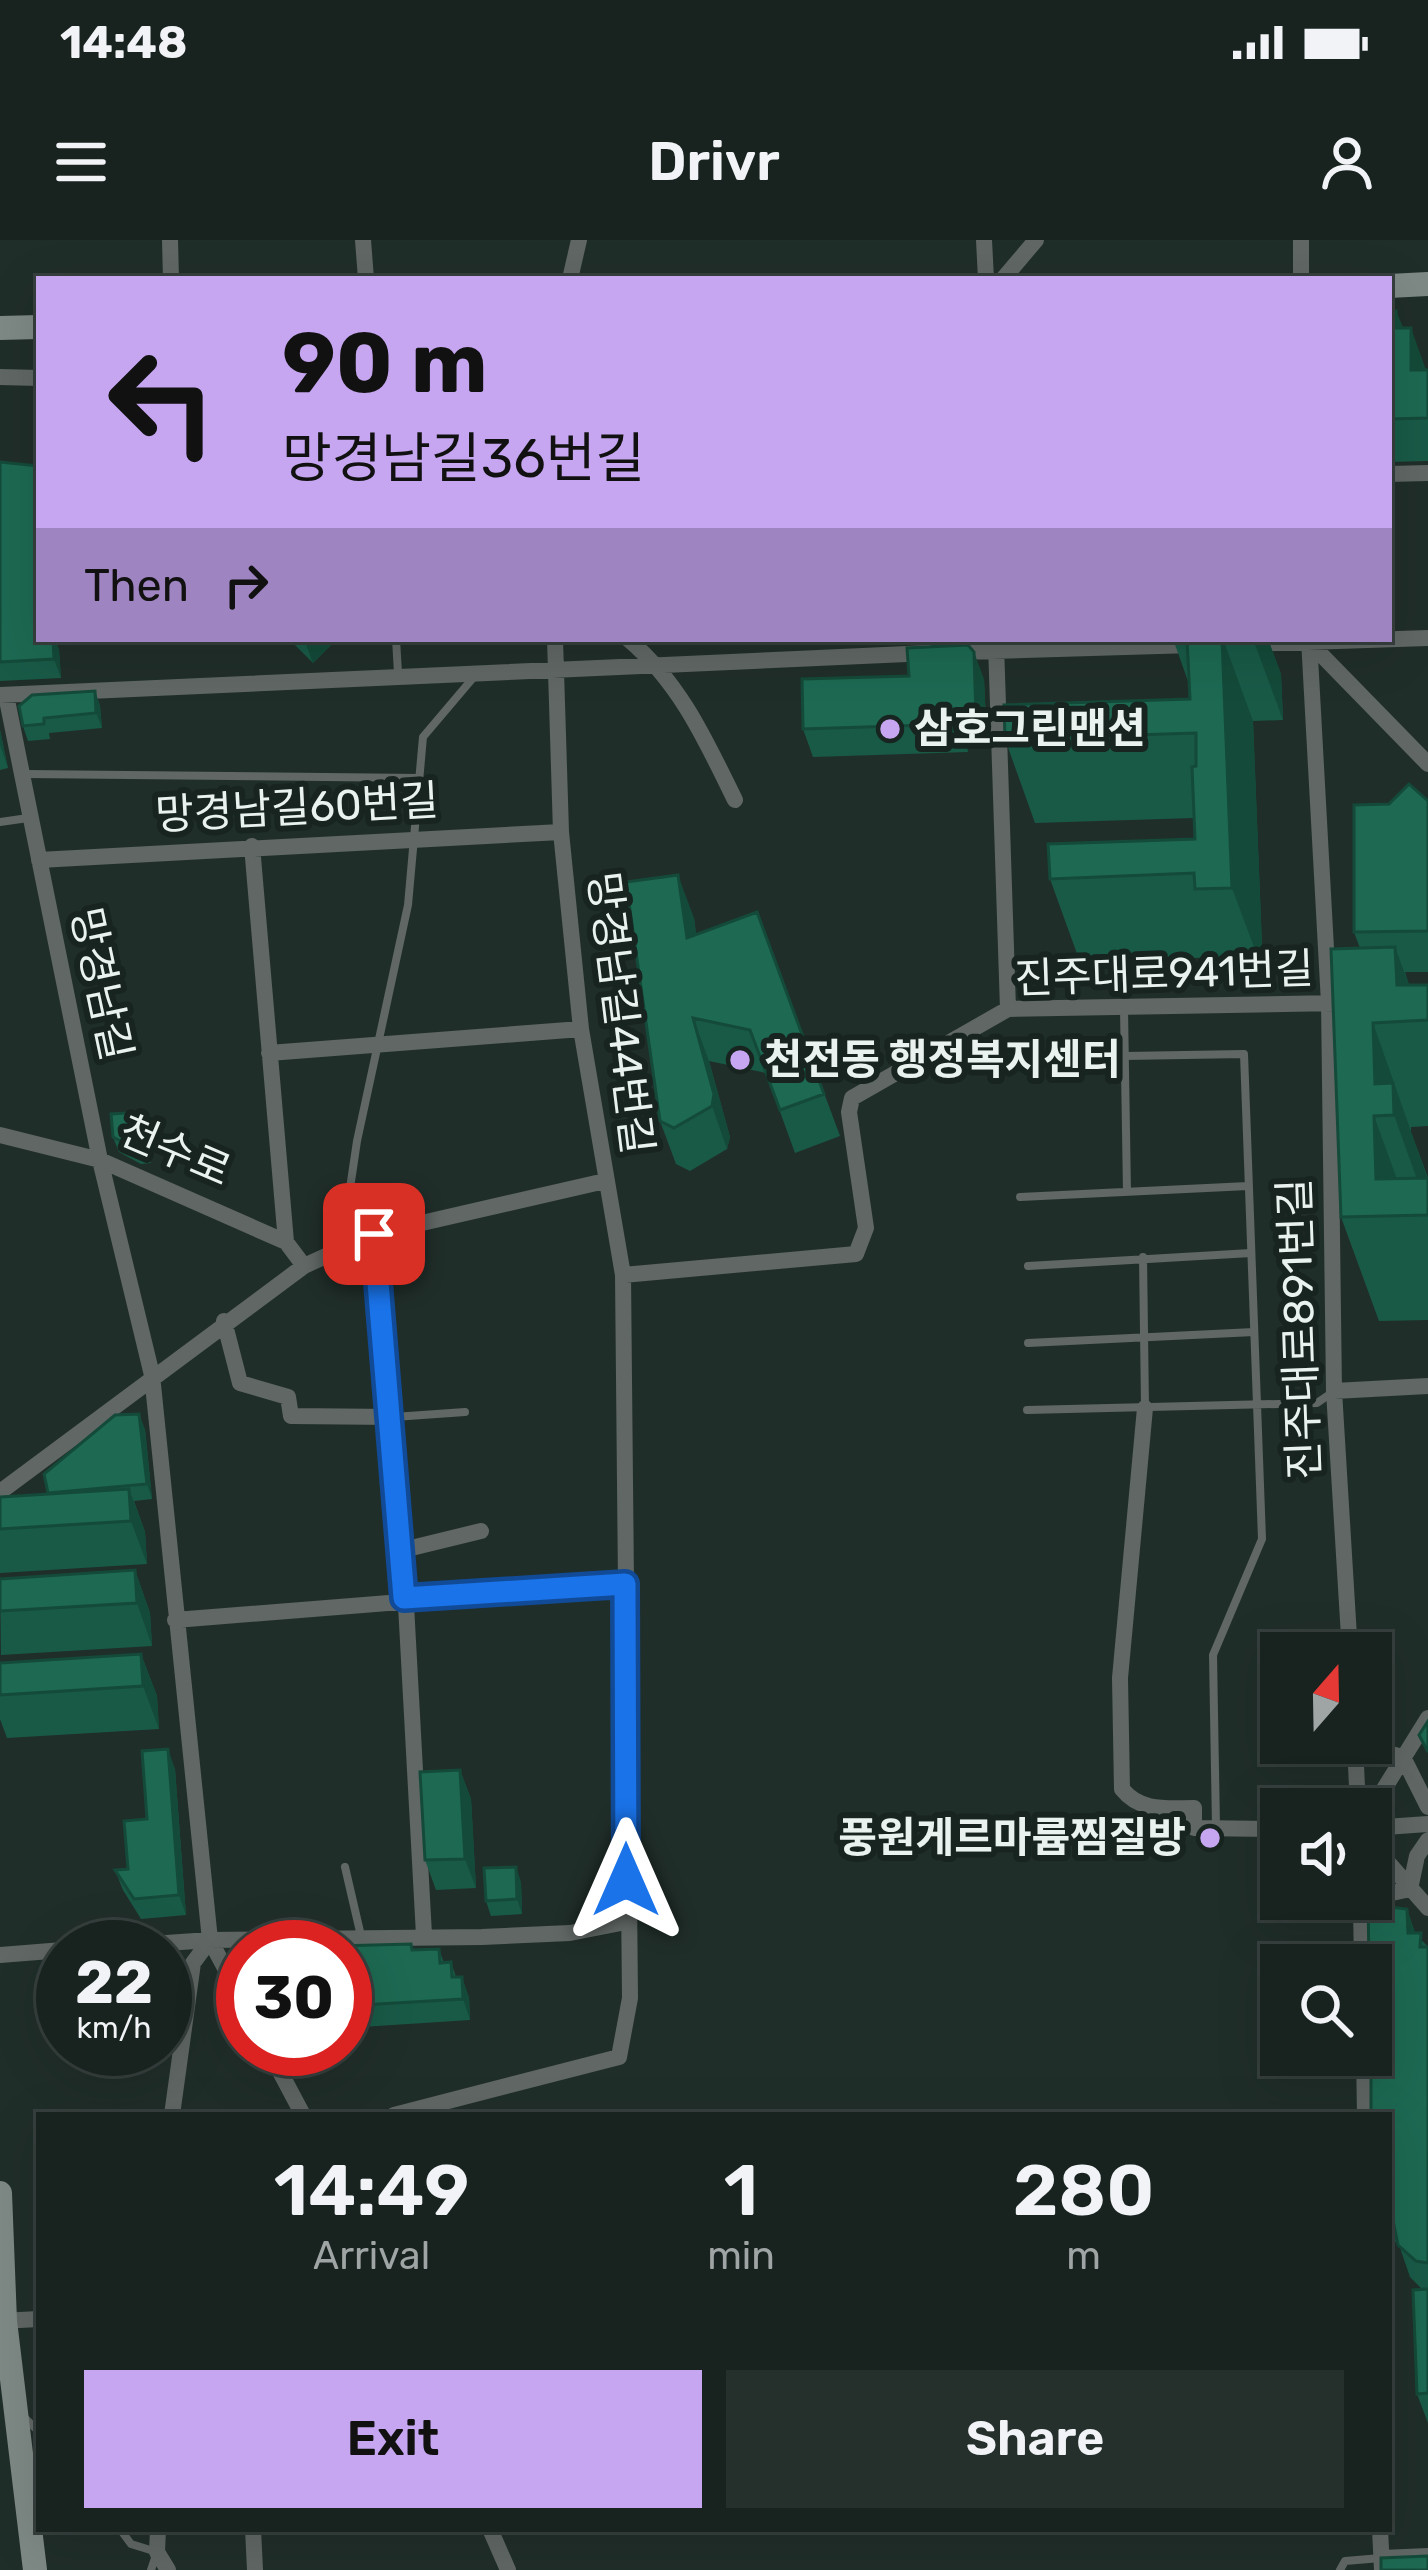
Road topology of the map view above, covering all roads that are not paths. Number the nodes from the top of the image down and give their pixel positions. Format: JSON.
{"nodes":[{"id":1,"x":170,"y":240,"type":"edge"},
{"id":2,"x":363,"y":240,"type":"edge"},
{"id":3,"x":579,"y":240,"type":"edge"},
{"id":4,"x":984,"y":240,"type":"edge"},
{"id":5,"x":1036,"y":240,"type":"edge"},
{"id":6,"x":1301,"y":240,"type":"edge"},
{"id":7,"x":171,"y":276,"type":"edge"},
{"id":8,"x":366,"y":276,"type":"edge"},
{"id":9,"x":571,"y":276,"type":"edge"},
{"id":10,"x":986,"y":276,"type":"edge"},
{"id":11,"x":1006,"y":276,"type":"edge"},
{"id":12,"x":1301,"y":276,"type":"edge"},
{"id":13,"x":1428,"y":284,"type":"edge"},
{"id":14,"x":1392,"y":286,"type":"edge"},
{"id":15,"x":36,"y":327,"type":"edge"},
{"id":16,"x":0,"y":328,"type":"edge"},
{"id":17,"x":0,"y":377,"type":"edge"},
{"id":18,"x":36,"y":378,"type":"edge"},
{"id":19,"x":1428,"y":473,"type":"edge"},
{"id":20,"x":1392,"y":474,"type":"edge"},
{"id":21,"x":1428,"y":638,"type":"edge"},
{"id":22,"x":1392,"y":639,"type":"edge"},
{"id":23,"x":396,"y":642,"type":"edge"},
{"id":24,"x":556,"y":642,"type":"edge"},
{"id":25,"x":631,"y":642,"type":"edge"},
{"id":26,"x":1183,"y":642,"type":"edge"},
{"id":27,"x":1308,"y":642,"type":"edge"},
{"id":28,"x":1310,"y":642,"type":"edge"},
{"id":29,"x":996,"y":645,"type":"edge"},
{"id":30,"x":658,"y":665,"type":"junction"},
{"id":31,"x":556,"y":668,"type":"junction"},
{"id":32,"x":478,"y":672,"type":"junction"},
{"id":33,"x":398,"y":676,"type":"junction"},
{"id":34,"x":3,"y":695,"type":"edge"},
{"id":35,"x":1428,"y":764,"type":"edge"},
{"id":36,"x":21,"y":774,"type":"junction"},
{"id":37,"x":419,"y":778,"type":"junction"},
{"id":38,"x":735,"y":800,"type":"dead end"},
{"id":39,"x":29,"y":818,"type":"junction"},
{"id":40,"x":0,"y":822,"type":"edge"},
{"id":41,"x":560,"y":832,"type":"junction"},
{"id":42,"x":414,"y":836,"type":"junction"},
{"id":43,"x":252,"y":846,"type":"junction"},
{"id":44,"x":38,"y":860,"type":"junction"},
{"id":45,"x":1348,"y":1002,"type":"edge"},
{"id":46,"x":1329,"y":1003,"type":"junction"},
{"id":47,"x":1124,"y":1007,"type":"junction"},
{"id":48,"x":1008,"y":1010,"type":"junction"},
{"id":49,"x":581,"y":1029,"type":"junction"},
{"id":50,"x":380,"y":1045,"type":"junction"},
{"id":51,"x":269,"y":1053,"type":"junction"},
{"id":52,"x":1125,"y":1056,"type":"junction"},
{"id":53,"x":0,"y":1135,"type":"edge"},
{"id":54,"x":100,"y":1160,"type":"junction"},
{"id":55,"x":605,"y":1181,"type":"junction"},
{"id":56,"x":1248,"y":1186,"type":"junction"},
{"id":57,"x":1127,"y":1192,"type":"junction"},
{"id":58,"x":1021,"y":1197,"type":"dead end"},
{"id":59,"x":374,"y":1234,"type":"junction"},
{"id":60,"x":286,"y":1242,"type":"junction"},
{"id":61,"x":341,"y":1250,"type":"junction"},
{"id":62,"x":1250,"y":1253,"type":"junction"},
{"id":63,"x":1143,"y":1257,"type":"junction"},
{"id":64,"x":304,"y":1266,"type":"junction"},
{"id":65,"x":1028,"y":1266,"type":"dead end"},
{"id":66,"x":623,"y":1275,"type":"junction"},
{"id":67,"x":224,"y":1321,"type":"junction"},
{"id":68,"x":1254,"y":1332,"type":"junction"},
{"id":69,"x":1144,"y":1338,"type":"junction"},
{"id":70,"x":1028,"y":1342,"type":"dead end"},
{"id":71,"x":152,"y":1375,"type":"junction"},
{"id":72,"x":1428,"y":1386,"type":"edge"},
{"id":73,"x":1334,"y":1391,"type":"junction"},
{"id":74,"x":1256,"y":1404,"type":"junction"},
{"id":75,"x":1145,"y":1408,"type":"junction"},
{"id":76,"x":1027,"y":1410,"type":"dead end"},
{"id":77,"x":465,"y":1412,"type":"dead end"},
{"id":78,"x":392,"y":1417,"type":"junction"},
{"id":79,"x":0,"y":1492,"type":"edge"},
{"id":80,"x":481,"y":1531,"type":"dead end"},
{"id":81,"x":403,"y":1550,"type":"junction"},
{"id":82,"x":625,"y":1584,"type":"junction"},
{"id":83,"x":404,"y":1598,"type":"junction"},
{"id":84,"x":175,"y":1620,"type":"junction"},
{"id":85,"x":1349,"y":1632,"type":"edge"},
{"id":86,"x":1428,"y":1718,"type":"edge"},
{"id":87,"x":1392,"y":1753,"type":"edge"},
{"id":88,"x":1403,"y":1756,"type":"junction"},
{"id":89,"x":1384,"y":1788,"type":"edge"},
{"id":90,"x":1428,"y":1807,"type":"edge"},
{"id":91,"x":1428,"y":1824,"type":"edge"},
{"id":92,"x":1392,"y":1827,"type":"edge"},
{"id":93,"x":1216,"y":1828,"type":"junction"},
{"id":94,"x":1260,"y":1829,"type":"edge"},
{"id":95,"x":1428,"y":1840,"type":"edge"},
{"id":96,"x":345,"y":1868,"type":"dead end"},
{"id":97,"x":1392,"y":1868,"type":"edge"},
{"id":98,"x":1410,"y":1889,"type":"junction"},
{"id":99,"x":1392,"y":1893,"type":"edge"},
{"id":100,"x":1428,"y":1908,"type":"edge"},
{"id":101,"x":358,"y":1920,"type":"edge"},
{"id":102,"x":626,"y":1922,"type":"junction"},
{"id":103,"x":424,"y":1935,"type":"junction"},
{"id":104,"x":372,"y":1938,"type":"edge"},
{"id":105,"x":210,"y":1940,"type":"junction"},
{"id":106,"x":216,"y":1940,"type":"edge"},
{"id":107,"x":192,"y":1941,"type":"edge"},
{"id":108,"x":216,"y":1951,"type":"edge"},
{"id":109,"x":36,"y":1952,"type":"edge"},
{"id":110,"x":0,"y":1955,"type":"edge"},
{"id":111,"x":282,"y":2076,"type":"edge"},
{"id":112,"x":1364,"y":2076,"type":"edge"},
{"id":113,"x":172,"y":2112,"type":"edge"},
{"id":114,"x":301,"y":2112,"type":"edge"},
{"id":115,"x":405,"y":2112,"type":"edge"},
{"id":116,"x":1365,"y":2112,"type":"edge"},
{"id":117,"x":0,"y":2193,"type":"edge"},
{"id":118,"x":36,"y":2319,"type":"edge"},
{"id":119,"x":2,"y":2321,"type":"edge"},
{"id":120,"x":17,"y":2410,"type":"junction"},
{"id":121,"x":36,"y":2429,"type":"edge"},
{"id":122,"x":123,"y":2532,"type":"edge"},
{"id":123,"x":253,"y":2532,"type":"edge"},
{"id":124,"x":491,"y":2532,"type":"edge"},
{"id":125,"x":1380,"y":2532,"type":"edge"},
{"id":126,"x":1428,"y":2556,"type":"edge"},
{"id":127,"x":154,"y":2561,"type":"edge"},
{"id":128,"x":1382,"y":2564,"type":"edge"},
{"id":129,"x":35,"y":2570,"type":"edge"},
{"id":130,"x":168,"y":2570,"type":"edge"},
{"id":131,"x":255,"y":2570,"type":"edge"},
{"id":132,"x":508,"y":2570,"type":"edge"},
{"id":133,"x":1340,"y":2570,"type":"edge"}],
"edges":[{"from":1,"to":7,"type":"street"},
{"from":2,"to":8,"type":"street"},
{"from":3,"to":9,"type":"street"},
{"from":4,"to":10,"type":"street"},
{"from":5,"to":11,"type":"street"},
{"from":6,"to":12,"type":"street"},
{"from":13,"to":14,"type":"street"},
{"from":15,"to":16,"type":"street"},
{"from":17,"to":18,"type":"street"},
{"from":19,"to":20,"type":"street"},
{"from":21,"to":22,"type":"street"},
{"from":23,"to":33,"type":"lane"},
{"from":24,"to":31,"type":"street","name":"망경남길44번길"},
{"from":25,"to":30,"type":"street"},
{"from":26,"to":29,"type":"street"},
{"from":27,"to":46,"type":"street","name":"진주대로891번길"},
{"from":28,"to":35,"type":"street"},
{"from":29,"to":30,"type":"street"},
{"from":29,"to":48,"type":"street"},
{"from":30,"to":31,"type":"street"},
{"from":30,"to":38,"type":"street"},
{"from":31,"to":32,"type":"street"},
{"from":31,"to":41,"type":"street","name":"망경남길44번길"},
{"from":32,"to":33,"type":"street"},
{"from":32,"to":37,"type":"lane"},
{"from":33,"to":34,"type":"street"},
{"from":34,"to":36,"type":"street","name":"망경남길"},
{"from":36,"to":37,"type":"lane"},
{"from":36,"to":39,"type":"street","name":"망경남길"},
{"from":37,"to":42,"type":"lane"},
{"from":39,"to":40,"type":"lane"},
{"from":39,"to":44,"type":"street","name":"망경남길"},
{"from":41,"to":42,"type":"street","name":"망경남길60번길"},
{"from":41,"to":49,"type":"street","name":"망경남길44번길"},
{"from":42,"to":43,"type":"street","name":"망경남길60번길"},
{"from":42,"to":50,"type":"lane"},
{"from":43,"to":44,"type":"street","name":"망경남길60번길"},
{"from":43,"to":51,"type":"street"},
{"from":44,"to":54,"type":"street","name":"망경남길"},
{"from":45,"to":46,"type":"street","name":"진주대로941번길"},
{"from":46,"to":47,"type":"street","name":"진주대로941번길"},
{"from":46,"to":73,"type":"street","name":"진주대로891번길"},
{"from":47,"to":48,"type":"street","name":"진주대로941번길"},
{"from":47,"to":52,"type":"lane"},
{"from":48,"to":66,"type":"street","name":"진주대로941번길"},
{"from":49,"to":50,"type":"street"},
{"from":49,"to":55,"type":"street","name":"망경남길44번길"},
{"from":50,"to":51,"type":"street"},
{"from":50,"to":61,"type":"lane"},
{"from":51,"to":60,"type":"street"},
{"from":52,"to":56,"type":"lane"},
{"from":52,"to":57,"type":"lane"},
{"from":53,"to":54,"type":"street","name":"천수로"},
{"from":54,"to":60,"type":"street","name":"천수로"},
{"from":54,"to":71,"type":"street","name":"망경남길"},
{"from":55,"to":59,"type":"street","name":"망경남길44번길"},
{"from":55,"to":66,"type":"street"},
{"from":56,"to":57,"type":"lane"},
{"from":56,"to":62,"type":"lane"},
{"from":57,"to":58,"type":"lane"},
{"from":59,"to":61,"type":"street","name":"망경남길44번길"},
{"from":59,"to":78,"type":"street"},
{"from":60,"to":64,"type":"street","name":"천수로"},
{"from":61,"to":64,"type":"street","name":"망경남길44번길"},
{"from":62,"to":63,"type":"lane"},
{"from":62,"to":68,"type":"lane"},
{"from":63,"to":65,"type":"lane"},
{"from":63,"to":69,"type":"lane"},
{"from":64,"to":67,"type":"street","name":"망경남길44번길"},
{"from":66,"to":82,"type":"street"},
{"from":67,"to":71,"type":"street","name":"망경남길44번길"},
{"from":67,"to":78,"type":"street"},
{"from":68,"to":69,"type":"lane"},
{"from":68,"to":74,"type":"lane"},
{"from":69,"to":70,"type":"lane"},
{"from":69,"to":75,"type":"lane"},
{"from":71,"to":79,"type":"street"},
{"from":71,"to":84,"type":"street","name":"망경남길"},
{"from":72,"to":73,"type":"street"},
{"from":73,"to":74,"type":"lane"},
{"from":73,"to":85,"type":"street","name":"진주대로891번길"},
{"from":74,"to":75,"type":"lane"},
{"from":74,"to":93,"type":"lane"},
{"from":75,"to":76,"type":"lane"},
{"from":75,"to":93,"type":"street"},
{"from":77,"to":78,"type":"lane"},
{"from":78,"to":81,"type":"street"},
{"from":80,"to":81,"type":"street"},
{"from":81,"to":83,"type":"street"},
{"from":82,"to":83,"type":"street"},
{"from":82,"to":102,"type":"street"},
{"from":83,"to":84,"type":"street"},
{"from":83,"to":103,"type":"street"},
{"from":84,"to":105,"type":"street","name":"망경남길"},
{"from":86,"to":88,"type":"street"},
{"from":87,"to":88,"type":"street"},
{"from":88,"to":89,"type":"street"},
{"from":88,"to":90,"type":"street"},
{"from":91,"to":92,"type":"street"},
{"from":93,"to":94,"type":"street"},
{"from":95,"to":98,"type":"street"},
{"from":96,"to":101,"type":"lane"},
{"from":97,"to":98,"type":"street"},
{"from":98,"to":99,"type":"street"},
{"from":98,"to":100,"type":"street"},
{"from":102,"to":103,"type":"street"},
{"from":102,"to":115,"type":"street"},
{"from":103,"to":104,"type":"street"},
{"from":105,"to":106,"type":"street"},
{"from":105,"to":107,"type":"street"},
{"from":105,"to":108,"type":"street","name":"망경남길"},
{"from":105,"to":113,"type":"street","name":"망경남길"},
{"from":109,"to":110,"type":"street"},
{"from":111,"to":114,"type":"street"},
{"from":112,"to":116,"type":"street"},
{"from":117,"to":119,"type":"street"},
{"from":118,"to":119,"type":"street"},
{"from":119,"to":120,"type":"street"},
{"from":120,"to":121,"type":"lane"},
{"from":120,"to":129,"type":"street"},
{"from":122,"to":127,"type":"lane"},
{"from":123,"to":131,"type":"street"},
{"from":124,"to":132,"type":"street"},
{"from":125,"to":128,"type":"street"},
{"from":126,"to":128,"type":"street"},
{"from":127,"to":130,"type":"street"},
{"from":128,"to":133,"type":"lane"}]}
